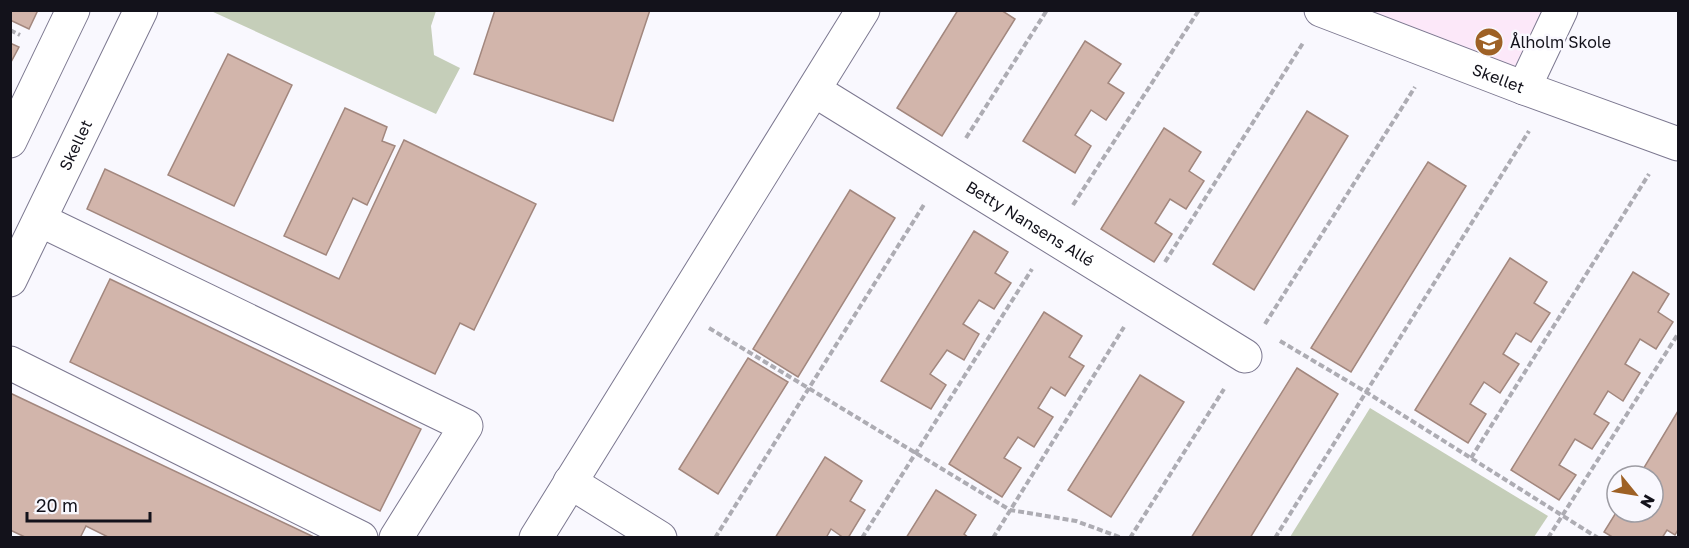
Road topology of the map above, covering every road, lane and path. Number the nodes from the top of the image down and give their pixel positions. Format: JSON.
{"nodes":[{"id":1,"x":73,"y":10,"type":"edge"},
{"id":2,"x":141,"y":10,"type":"edge"},
{"id":3,"x":863,"y":10,"type":"edge"},
{"id":4,"x":1047,"y":10,"type":"edge"},
{"id":5,"x":1199,"y":10,"type":"edge"},
{"id":6,"x":1321,"y":10,"type":"edge"},
{"id":7,"x":1561,"y":10,"type":"edge"},
{"id":8,"x":1436,"y":54,"type":"junction"},
{"id":9,"x":814,"y":90,"type":"junction"},
{"id":10,"x":1537,"y":93,"type":"junction"},
{"id":11,"x":10,"y":141,"type":"edge"},
{"id":12,"x":1674,"y":142,"type":"edge"},
{"id":13,"x":945,"y":171,"type":"junction"},
{"id":14,"x":40,"y":220,"type":"junction"},
{"id":15,"x":1053,"y":236,"type":"junction"},
{"id":16,"x":10,"y":280,"type":"edge"},
{"id":17,"x":678,"y":309,"type":"junction"},
{"id":18,"x":1678,"y":334,"type":"edge"},
{"id":19,"x":1253,"y":343,"type":"junction"},
{"id":20,"x":10,"y":363,"type":"edge"},
{"id":21,"x":808,"y":388,"type":"junction"},
{"id":22,"x":1366,"y":393,"type":"junction"},
{"id":23,"x":915,"y":452,"type":"junction"},
{"id":24,"x":1471,"y":458,"type":"junction"},
{"id":25,"x":570,"y":482,"type":"junction"},
{"id":26,"x":1563,"y":515,"type":"junction"},
{"id":27,"x":361,"y":537,"type":"edge"},
{"id":28,"x":396,"y":537,"type":"edge"},
{"id":29,"x":536,"y":537,"type":"edge"},
{"id":30,"x":660,"y":537,"type":"edge"},
{"id":31,"x":715,"y":537,"type":"edge"},
{"id":32,"x":862,"y":537,"type":"edge"},
{"id":33,"x":1122,"y":537,"type":"edge"},
{"id":34,"x":1130,"y":537,"type":"edge"},
{"id":35,"x":1275,"y":537,"type":"edge"},
{"id":36,"x":1548,"y":537,"type":"edge"},
{"id":37,"x":1598,"y":537,"type":"edge"}],
"edges":[{"from":1,"to":11,"type":"street"},
{"from":2,"to":14,"type":"street","name":"Skellet"},
{"from":3,"to":9,"type":"street"},
{"from":4,"to":13,"type":"path"},
{"from":5,"to":15,"type":"path"},
{"from":6,"to":8,"type":"street","name":"Skellet"},
{"from":7,"to":10,"type":"street"},
{"from":8,"to":10,"type":"street","name":"Skellet"},
{"from":8,"to":19,"type":"path"},
{"from":9,"to":13,"type":"street","name":"Betty Nansens Allé"},
{"from":9,"to":17,"type":"street"},
{"from":10,"to":12,"type":"street","name":"Skellet"},
{"from":10,"to":22,"type":"path"},
{"from":12,"to":24,"type":"path"},
{"from":13,"to":15,"type":"street","name":"Betty Nansens Allé"},
{"from":13,"to":21,"type":"path"},
{"from":14,"to":16,"type":"street","name":"Skellet"},
{"from":14,"to":28,"type":"street"},
{"from":15,"to":19,"type":"street","name":"Betty Nansens Allé"},
{"from":15,"to":23,"type":"path"},
{"from":17,"to":21,"type":"path"},
{"from":17,"to":25,"type":"street"},
{"from":18,"to":26,"type":"path"},
{"from":19,"to":22,"type":"path"},
{"from":19,"to":34,"type":"path"},
{"from":20,"to":27,"type":"street"},
{"from":21,"to":23,"type":"path"},
{"from":21,"to":31,"type":"path"},
{"from":22,"to":24,"type":"path"},
{"from":22,"to":35,"type":"path"},
{"from":23,"to":32,"type":"path"},
{"from":23,"to":33,"type":"path"},
{"from":24,"to":26,"type":"path"},
{"from":25,"to":29,"type":"street"},
{"from":25,"to":30,"type":"street"},
{"from":26,"to":36,"type":"path"},
{"from":26,"to":37,"type":"path"}]}
